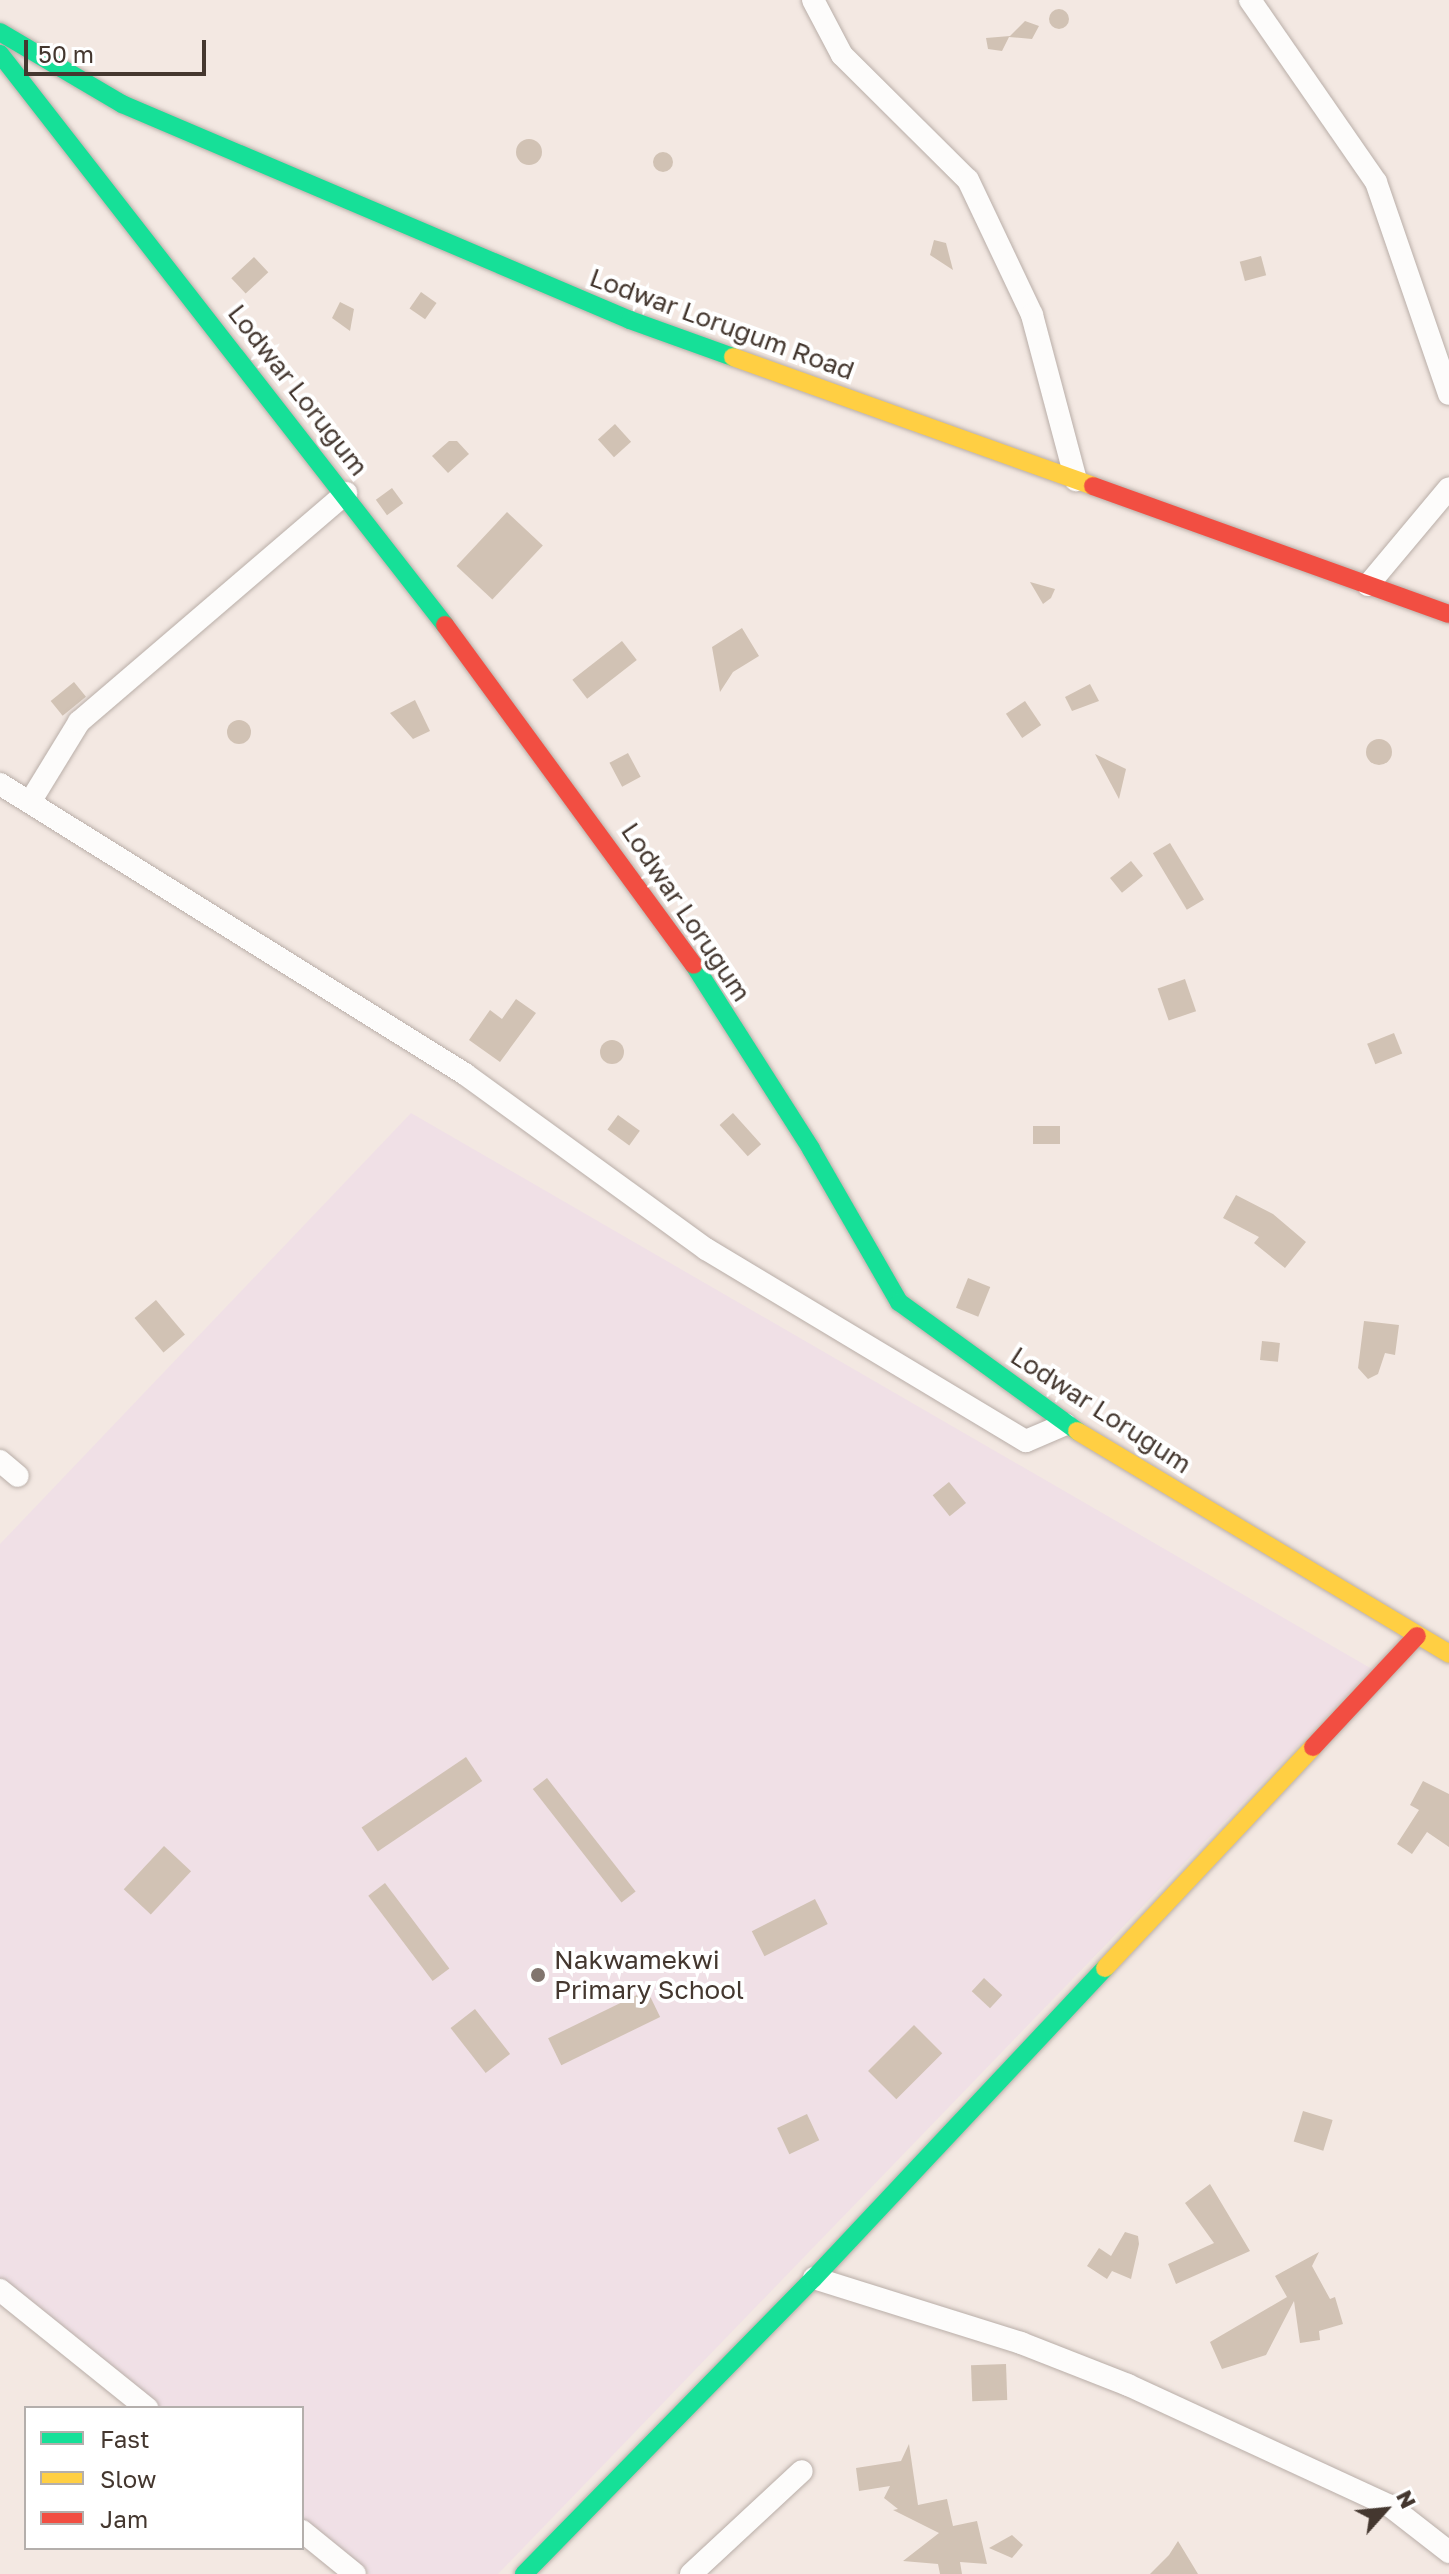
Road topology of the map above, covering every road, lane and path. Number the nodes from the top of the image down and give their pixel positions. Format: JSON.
{"nodes":[{"id":1,"x":813,"y":0,"type":"edge"},
{"id":2,"x":1250,"y":0,"type":"edge"},
{"id":3,"x":0,"y":32,"type":"edge"},
{"id":4,"x":0,"y":54,"type":"edge"},
{"id":5,"x":1449,"y":394,"type":"edge"},
{"id":6,"x":1076,"y":480,"type":"junction"},
{"id":7,"x":1449,"y":488,"type":"edge"},
{"id":8,"x":346,"y":493,"type":"junction"},
{"id":9,"x":1368,"y":585,"type":"junction"},
{"id":10,"x":1449,"y":614,"type":"edge"},
{"id":11,"x":0,"y":784,"type":"edge"},
{"id":12,"x":30,"y":802,"type":"junction"},
{"id":13,"x":1066,"y":1424,"type":"junction"},
{"id":14,"x":0,"y":1461,"type":"edge"},
{"id":15,"x":18,"y":1476,"type":"dead end"},
{"id":16,"x":1417,"y":1636,"type":"junction"},
{"id":17,"x":1449,"y":1654,"type":"edge"},
{"id":18,"x":814,"y":2278,"type":"junction"},
{"id":19,"x":0,"y":2290,"type":"edge"},
{"id":20,"x":145,"y":2406,"type":"edge"},
{"id":21,"x":802,"y":2471,"type":"dead end"},
{"id":22,"x":304,"y":2533,"type":"edge"},
{"id":23,"x":1449,"y":2552,"type":"edge"},
{"id":24,"x":355,"y":2574,"type":"edge"},
{"id":25,"x":524,"y":2574,"type":"edge"},
{"id":26,"x":691,"y":2574,"type":"edge"}],
"edges":[{"from":1,"to":6,"type":"street"},
{"from":2,"to":5,"type":"street"},
{"from":3,"to":6,"type":"street","name":"Lodwar Lorugum Road"},
{"from":4,"to":8,"type":"street","name":"Lodwar Lorugum"},
{"from":6,"to":9,"type":"street","name":"Lodwar Lorugum Road"},
{"from":7,"to":9,"type":"street"},
{"from":8,"to":12,"type":"street"},
{"from":8,"to":13,"type":"street","name":"Lodwar Lorugum"},
{"from":9,"to":10,"type":"street","name":"Lodwar Lorugum Road"},
{"from":11,"to":12,"type":"street"},
{"from":12,"to":13,"type":"street"},
{"from":13,"to":16,"type":"street","name":"Lodwar Lorugum"},
{"from":14,"to":15,"type":"street"},
{"from":16,"to":17,"type":"street","name":"Lodwar Lorugum"},
{"from":16,"to":18,"type":"street"},
{"from":18,"to":23,"type":"street"},
{"from":18,"to":25,"type":"street"},
{"from":19,"to":20,"type":"street"},
{"from":21,"to":26,"type":"street"},
{"from":22,"to":24,"type":"street"}]}
